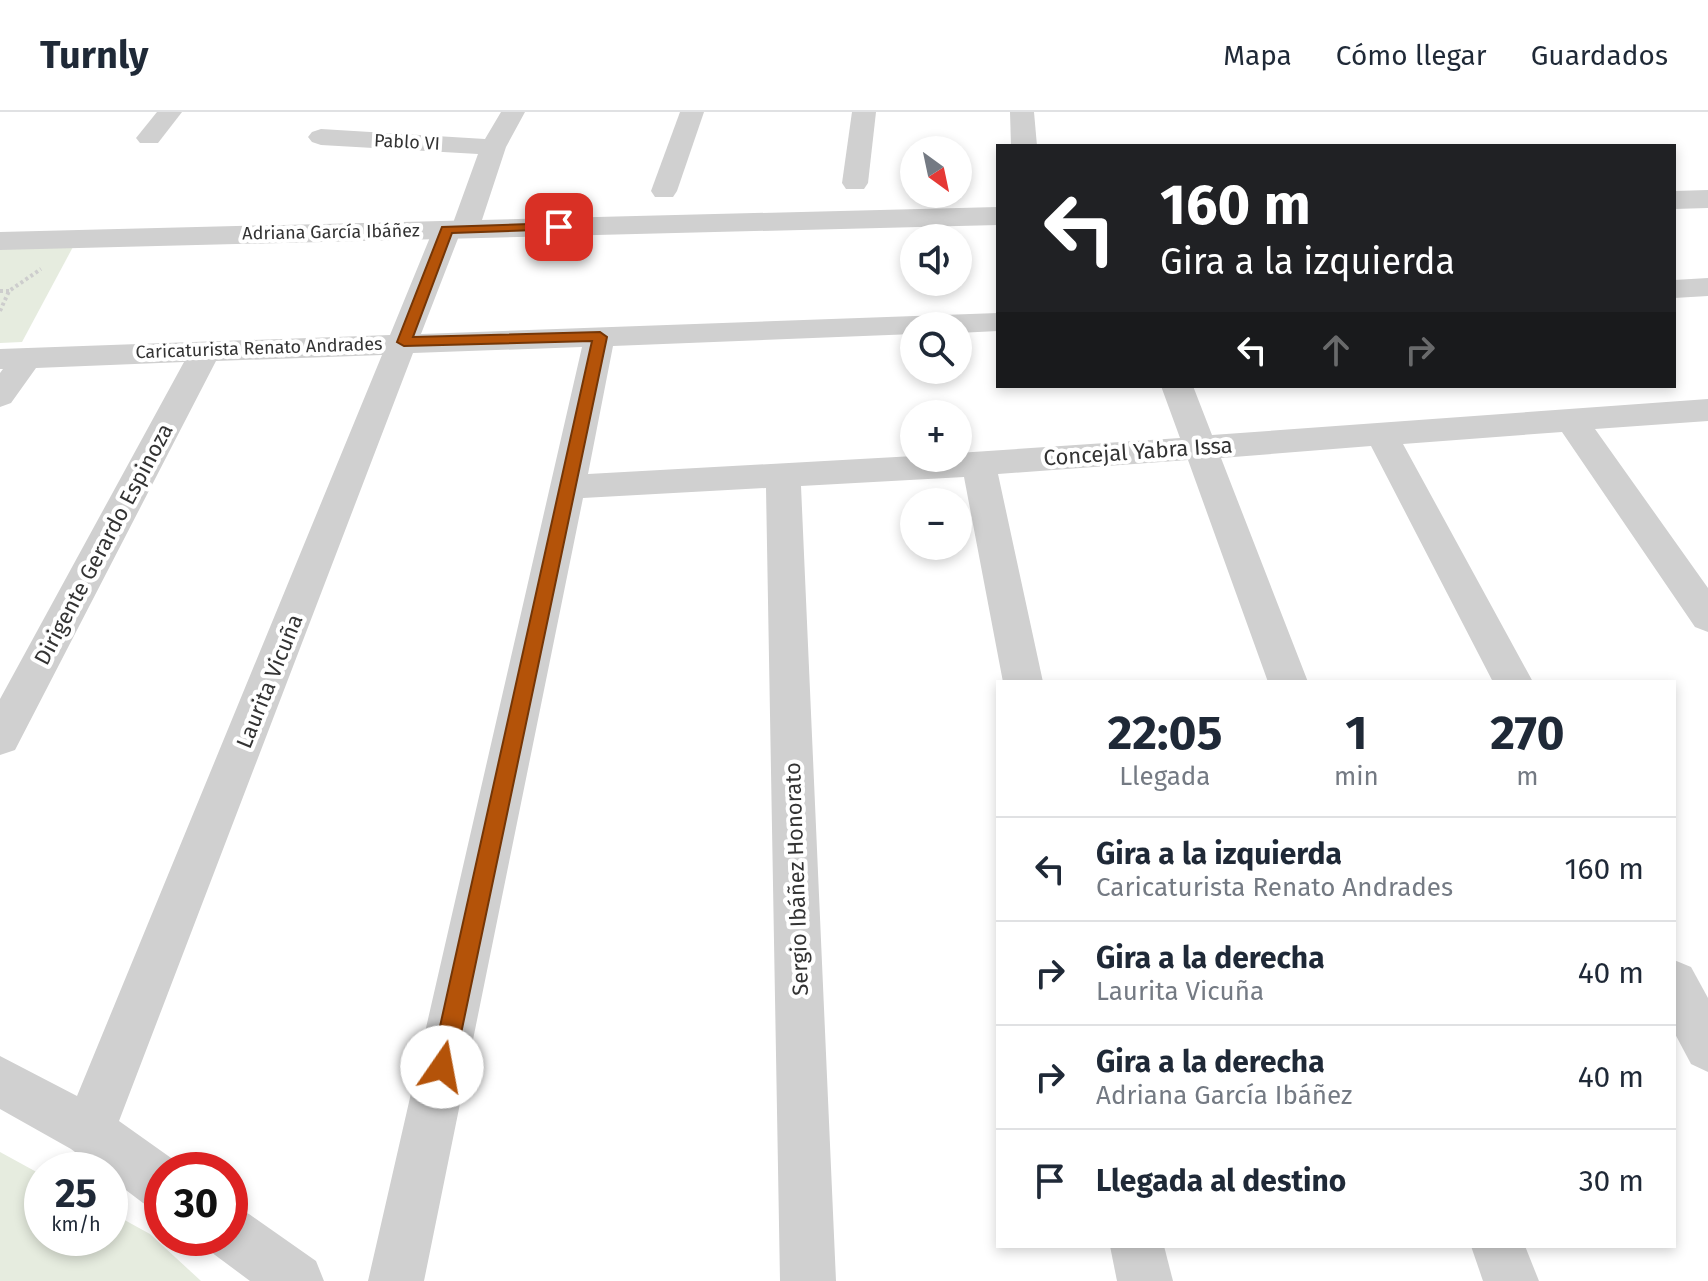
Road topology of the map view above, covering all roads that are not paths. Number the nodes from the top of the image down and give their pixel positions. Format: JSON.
{"nodes":[{"id":1,"x":170,"y":112,"type":"edge"},
{"id":2,"x":338,"y":112,"type":"edge"},
{"id":3,"x":513,"y":112,"type":"edge"},
{"id":4,"x":692,"y":112,"type":"edge"},
{"id":5,"x":864,"y":112,"type":"edge"},
{"id":6,"x":1022,"y":112,"type":"edge"},
{"id":7,"x":149,"y":138,"type":"dead end"},
{"id":8,"x":1024,"y":144,"type":"edge"},
{"id":9,"x":493,"y":147,"type":"junction"},
{"id":10,"x":855,"y":183,"type":"dead end"},
{"id":11,"x":664,"y":191,"type":"dead end"},
{"id":12,"x":1708,"y":199,"type":"edge"},
{"id":13,"x":1676,"y":200,"type":"edge"},
{"id":14,"x":996,"y":216,"type":"edge"},
{"id":15,"x":456,"y":229,"type":"junction"},
{"id":16,"x":0,"y":241,"type":"edge"},
{"id":17,"x":1708,"y":287,"type":"edge"},
{"id":18,"x":1676,"y":289,"type":"edge"},
{"id":19,"x":996,"y":322,"type":"edge"},
{"id":20,"x":600,"y":337,"type":"junction"},
{"id":21,"x":404,"y":342,"type":"junction"},
{"id":22,"x":206,"y":350,"type":"junction"},
{"id":23,"x":14,"y":358,"type":"edge"},
{"id":24,"x":1178,"y":388,"type":"edge"},
{"id":25,"x":0,"y":396,"type":"edge"},
{"id":26,"x":1708,"y":410,"type":"edge"},
{"id":27,"x":1572,"y":421,"type":"junction"},
{"id":28,"x":1382,"y":435,"type":"junction"},
{"id":29,"x":1200,"y":446,"type":"junction"},
{"id":30,"x":979,"y":464,"type":"junction"},
{"id":31,"x":783,"y":476,"type":"junction"},
{"id":32,"x":567,"y":487,"type":"junction"},
{"id":33,"x":1708,"y":617,"type":"edge"},
{"id":34,"x":1023,"y":680,"type":"edge"},
{"id":35,"x":1287,"y":680,"type":"edge"},
{"id":36,"x":1512,"y":680,"type":"edge"},
{"id":37,"x":0,"y":738,"type":"edge"},
{"id":38,"x":1676,"y":987,"type":"edge"},
{"id":39,"x":1708,"y":1047,"type":"edge"},
{"id":40,"x":0,"y":1081,"type":"edge"},
{"id":41,"x":89,"y":1131,"type":"junction"},
{"id":42,"x":144,"y":1171,"type":"edge"},
{"id":43,"x":248,"y":1246,"type":"edge"},
{"id":44,"x":1137,"y":1248,"type":"edge"},
{"id":45,"x":1499,"y":1248,"type":"edge"},
{"id":46,"x":296,"y":1281,"type":"edge"},
{"id":47,"x":396,"y":1281,"type":"edge"},
{"id":48,"x":808,"y":1281,"type":"edge"},
{"id":49,"x":1145,"y":1281,"type":"edge"},
{"id":50,"x":1511,"y":1281,"type":"edge"}],
"edges":[{"from":1,"to":7,"type":"street"},
{"from":2,"to":9,"type":"street","name":"Pablo VI"},
{"from":3,"to":9,"type":"street","name":"Laurita Vicuña"},
{"from":4,"to":11,"type":"street"},
{"from":5,"to":10,"type":"street"},
{"from":6,"to":8,"type":"street"},
{"from":9,"to":15,"type":"street","name":"Laurita Vicuña"},
{"from":12,"to":13,"type":"street"},
{"from":14,"to":15,"type":"street","name":"Adriana García Ibáñez"},
{"from":15,"to":16,"type":"street","name":"Adriana García Ibáñez"},
{"from":15,"to":21,"type":"street","name":"Laurita Vicuña"},
{"from":17,"to":18,"type":"street"},
{"from":19,"to":20,"type":"street","name":"Caricaturista Renato Andrades"},
{"from":20,"to":21,"type":"street","name":"Caricaturista Renato Andrades"},
{"from":20,"to":32,"type":"street"},
{"from":21,"to":22,"type":"street","name":"Caricaturista Renato Andrades"},
{"from":21,"to":41,"type":"street","name":"Laurita Vicuña"},
{"from":22,"to":23,"type":"street","name":"Caricaturista Renato Andrades"},
{"from":22,"to":37,"type":"street","name":"Dirigente Gerardo Espinoza"},
{"from":23,"to":25,"type":"street"},
{"from":24,"to":29,"type":"street"},
{"from":26,"to":27,"type":"street","name":"Concejal Yabra Issa"},
{"from":27,"to":28,"type":"street","name":"Concejal Yabra Issa"},
{"from":27,"to":33,"type":"street"},
{"from":28,"to":29,"type":"street","name":"Concejal Yabra Issa"},
{"from":28,"to":36,"type":"street"},
{"from":29,"to":30,"type":"street","name":"Concejal Yabra Issa"},
{"from":29,"to":35,"type":"street"},
{"from":30,"to":31,"type":"street","name":"Concejal Yabra Issa"},
{"from":30,"to":34,"type":"street"},
{"from":31,"to":32,"type":"street","name":"Concejal Yabra Issa"},
{"from":31,"to":48,"type":"street","name":"Sergio Ibáñez Honorato"},
{"from":32,"to":47,"type":"street"},
{"from":38,"to":39,"type":"street"},
{"from":40,"to":41,"type":"street"},
{"from":41,"to":42,"type":"street"},
{"from":43,"to":46,"type":"street"},
{"from":44,"to":49,"type":"street"},
{"from":45,"to":50,"type":"street"}]}
